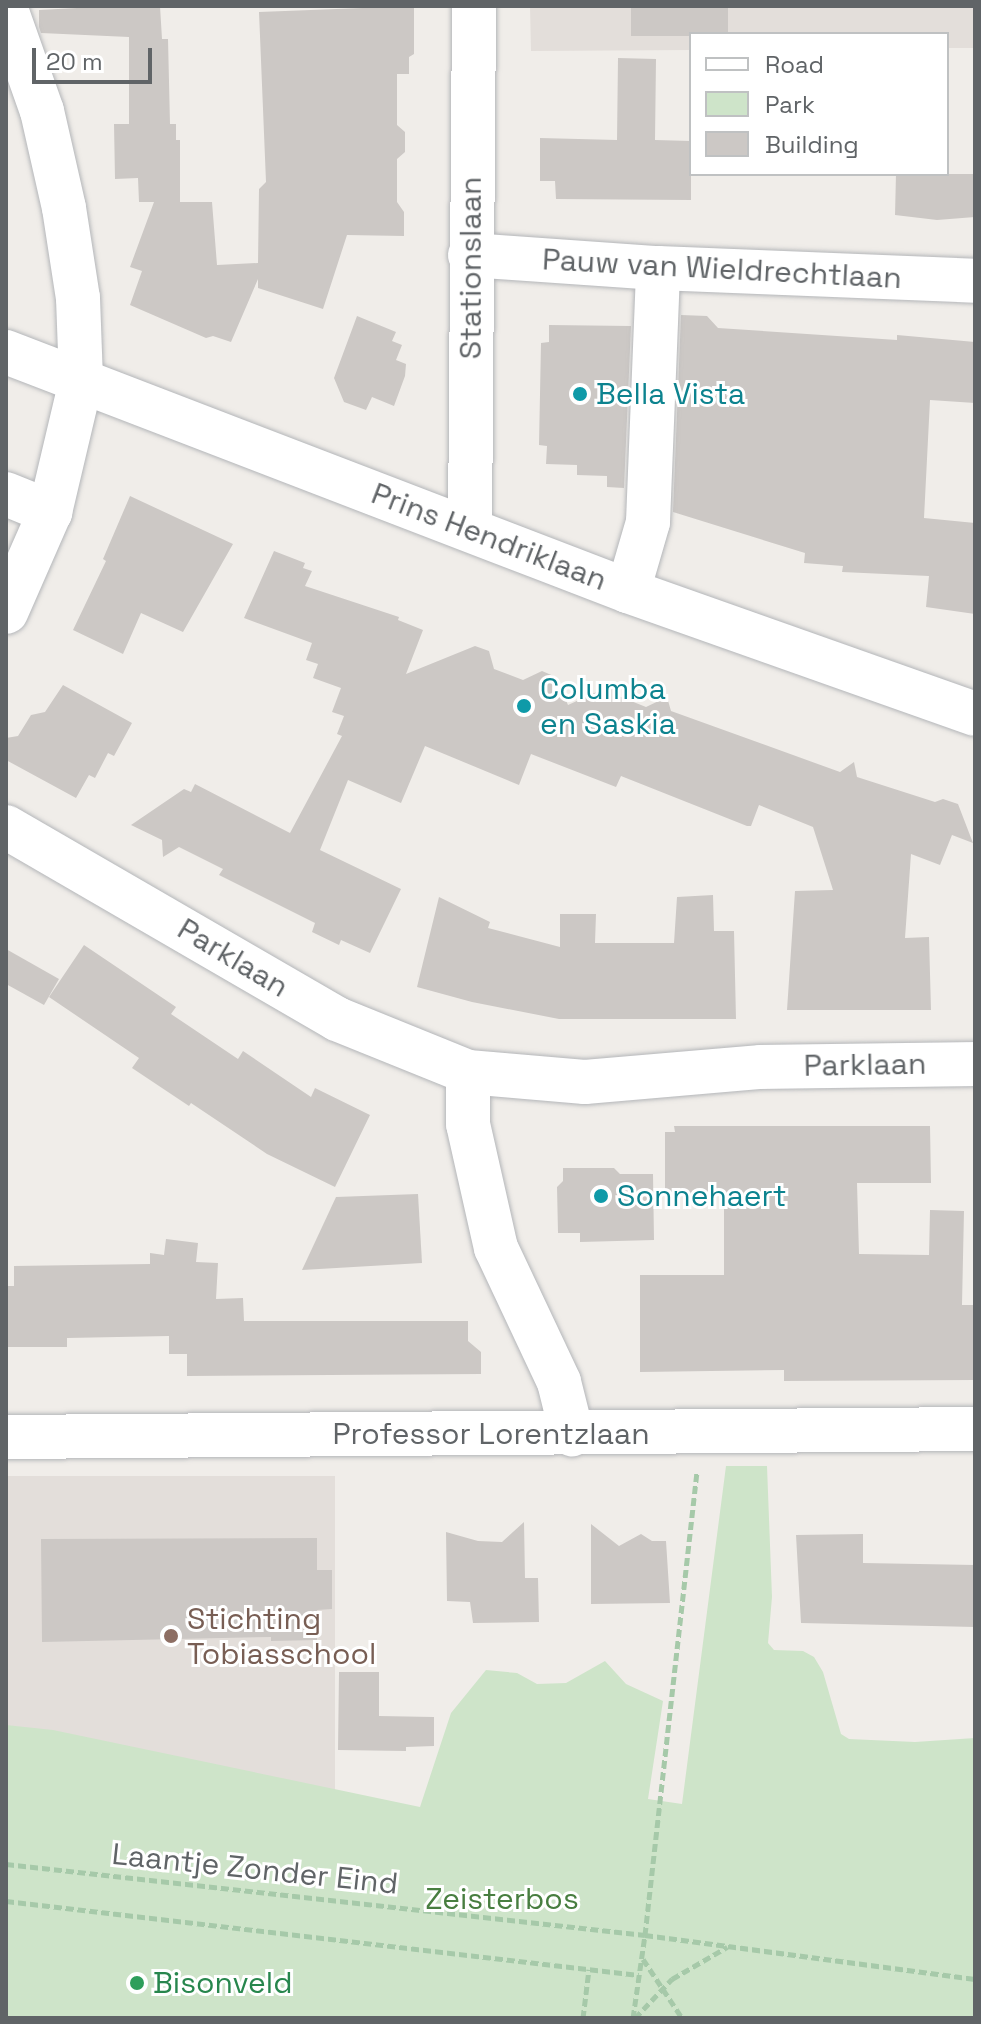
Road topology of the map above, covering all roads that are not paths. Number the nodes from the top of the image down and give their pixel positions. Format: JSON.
{"nodes":[{"id":1,"x":474,"y":6,"type":"edge"},
{"id":2,"x":6,"y":9,"type":"edge"},
{"id":3,"x":470,"y":255,"type":"junction"},
{"id":4,"x":658,"y":268,"type":"junction"},
{"id":5,"x":975,"y":281,"type":"edge"},
{"id":6,"x":6,"y":352,"type":"edge"},
{"id":7,"x":81,"y":381,"type":"junction"},
{"id":8,"x":6,"y":494,"type":"edge"},
{"id":9,"x":50,"y":512,"type":"junction"},
{"id":10,"x":470,"y":529,"type":"junction"},
{"id":11,"x":628,"y":591,"type":"junction"},
{"id":12,"x":6,"y":612,"type":"edge"},
{"id":13,"x":975,"y":714,"type":"edge"},
{"id":14,"x":6,"y":827,"type":"edge"},
{"id":15,"x":975,"y":1064,"type":"edge"},
{"id":16,"x":468,"y":1072,"type":"junction"},
{"id":17,"x":975,"y":1429,"type":"edge"},
{"id":18,"x":572,"y":1434,"type":"junction"},
{"id":19,"x":6,"y":1437,"type":"edge"}],
"edges":[{"from":1,"to":3,"type":"street","name":"Stationslaan"},
{"from":2,"to":7,"type":"street"},
{"from":3,"to":4,"type":"street","name":"Pauw van Wieldrechtlaan"},
{"from":3,"to":10,"type":"street","name":"Stationslaan"},
{"from":4,"to":5,"type":"street","name":"Pauw van Wieldrechtlaan"},
{"from":4,"to":11,"type":"street"},
{"from":6,"to":7,"type":"street","name":"Prins Hendriklaan"},
{"from":7,"to":9,"type":"street"},
{"from":7,"to":10,"type":"street","name":"Prins Hendriklaan"},
{"from":8,"to":9,"type":"street"},
{"from":9,"to":12,"type":"street"},
{"from":10,"to":11,"type":"street","name":"Prins Hendriklaan"},
{"from":11,"to":13,"type":"street","name":"Prins Hendriklaan"},
{"from":14,"to":16,"type":"street","name":"Parklaan"},
{"from":15,"to":16,"type":"street","name":"Parklaan"},
{"from":16,"to":18,"type":"street"},
{"from":17,"to":18,"type":"street","name":"Professor Lorentzlaan"},
{"from":18,"to":19,"type":"street","name":"Professor Lorentzlaan"}]}
